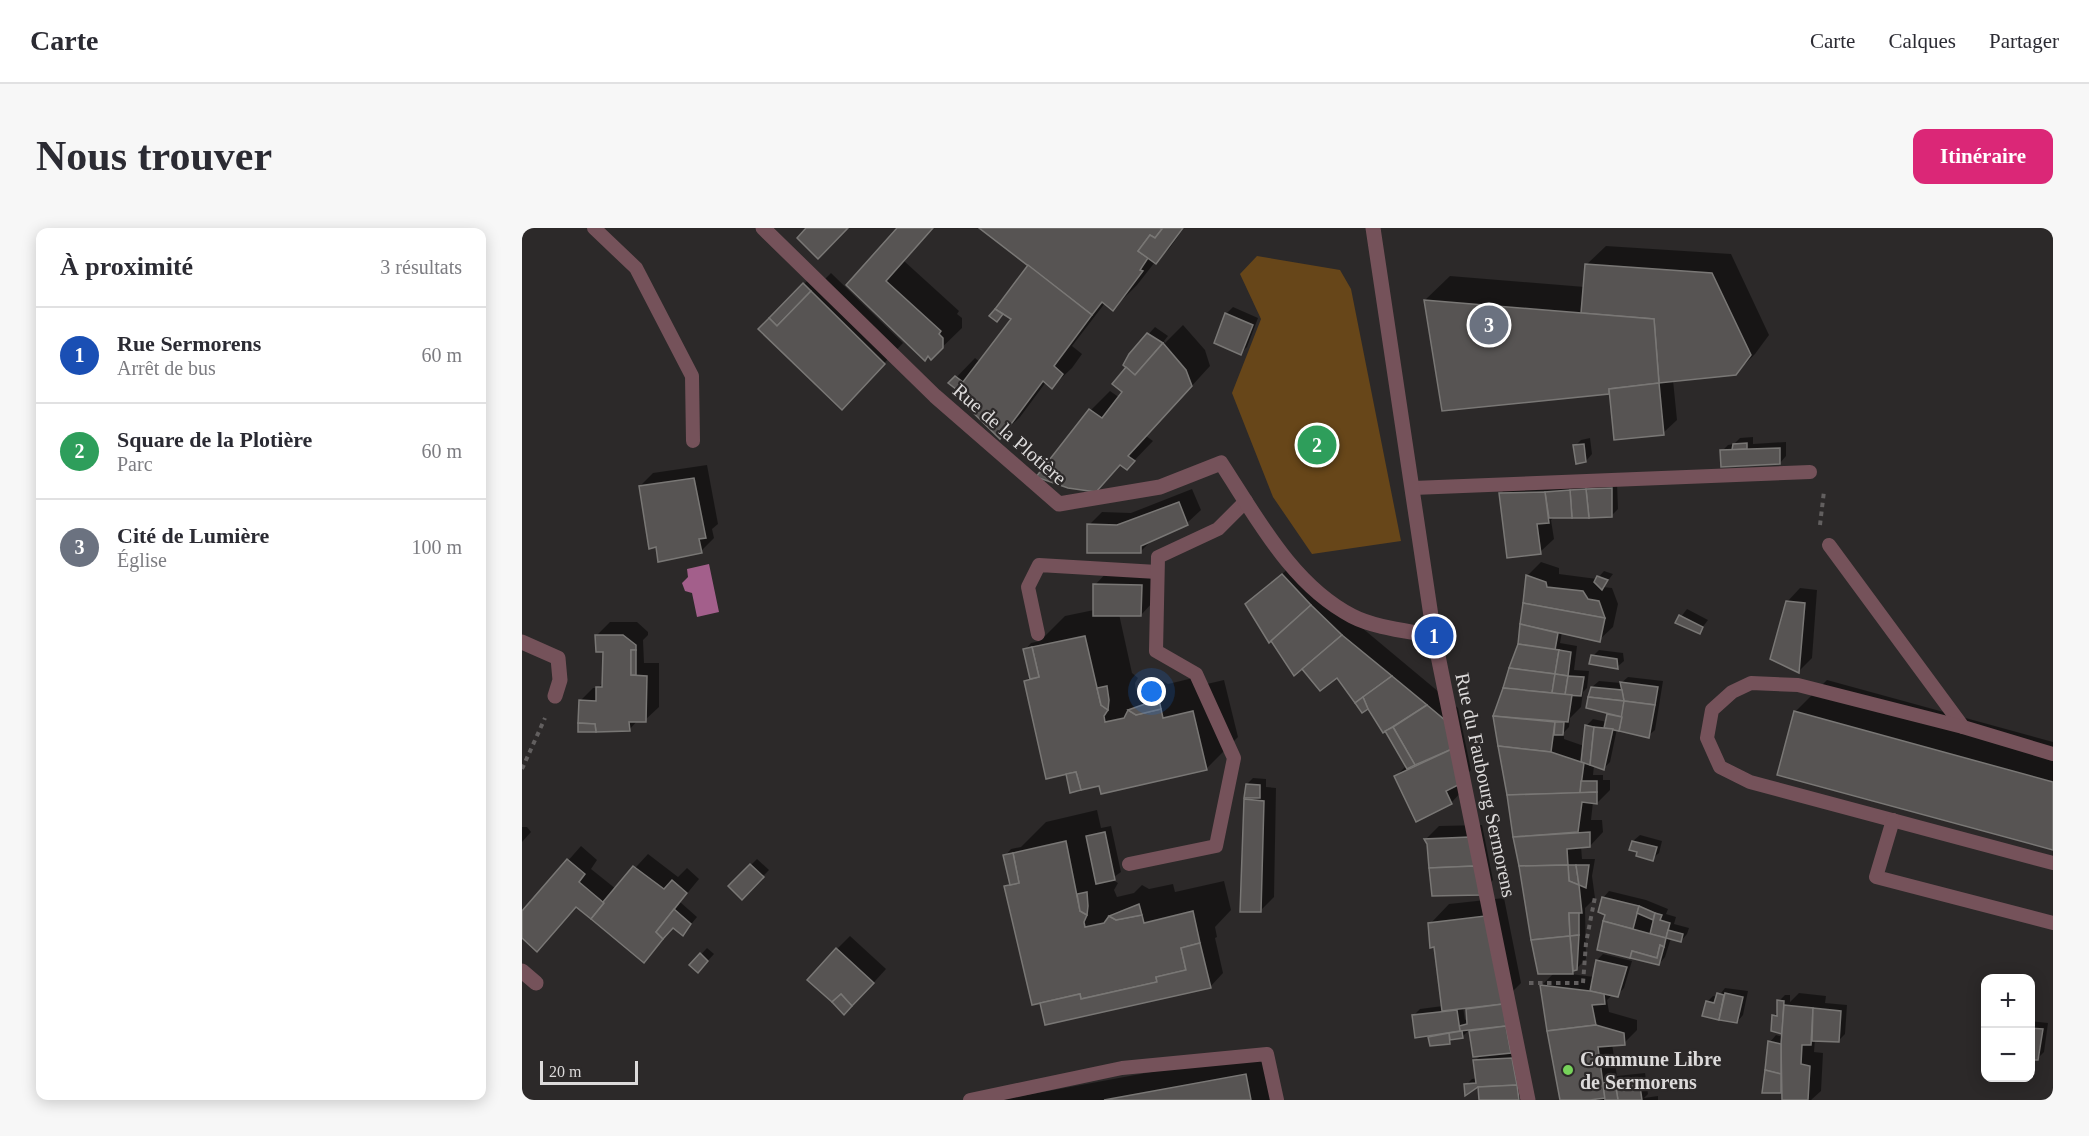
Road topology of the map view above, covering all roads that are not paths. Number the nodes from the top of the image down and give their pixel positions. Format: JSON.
{"nodes":[{"id":1,"x":594,"y":228,"type":"edge"},
{"id":2,"x":763,"y":228,"type":"edge"},
{"id":3,"x":1373,"y":228,"type":"edge"},
{"id":4,"x":693,"y":441,"type":"dead end"},
{"id":5,"x":1810,"y":472,"type":"road end"},
{"id":6,"x":1413,"y":488,"type":"junction"},
{"id":7,"x":1246,"y":501,"type":"junction"},
{"id":8,"x":1829,"y":545,"type":"road end"},
{"id":9,"x":1157,"y":572,"type":"junction"},
{"id":10,"x":1038,"y":634,"type":"dead end"},
{"id":11,"x":1434,"y":636,"type":"junction"},
{"id":12,"x":522,"y":642,"type":"edge"},
{"id":13,"x":555,"y":696,"type":"road end"},
{"id":14,"x":1963,"y":727,"type":"junction"},
{"id":15,"x":2053,"y":754,"type":"edge"},
{"id":16,"x":1893,"y":820,"type":"junction"},
{"id":17,"x":2053,"y":863,"type":"edge"},
{"id":18,"x":1129,"y":864,"type":"dead end"},
{"id":19,"x":2053,"y":923,"type":"edge"},
{"id":20,"x":522,"y":972,"type":"edge"},
{"id":21,"x":536,"y":983,"type":"dead end"},
{"id":22,"x":970,"y":1100,"type":"edge"},
{"id":23,"x":1277,"y":1100,"type":"edge"},
{"id":24,"x":1528,"y":1100,"type":"edge"}],
"edges":[{"from":1,"to":4,"type":"lane"},
{"from":2,"to":7,"type":"street","name":"Rue de la Plotière"},
{"from":3,"to":6,"type":"street","name":"Rue du Faubourg Sermorens"},
{"from":5,"to":6,"type":"lane"},
{"from":6,"to":11,"type":"street","name":"Rue du Faubourg Sermorens"},
{"from":7,"to":9,"type":"lane"},
{"from":7,"to":11,"type":"street","name":"Rue de la Plotière"},
{"from":8,"to":14,"type":"lane"},
{"from":9,"to":10,"type":"lane"},
{"from":9,"to":18,"type":"lane"},
{"from":11,"to":24,"type":"street","name":"Rue du Faubourg Sermorens"},
{"from":12,"to":13,"type":"street"},
{"from":14,"to":15,"type":"lane"},
{"from":14,"to":16,"type":"lane"},
{"from":16,"to":17,"type":"lane"},
{"from":16,"to":19,"type":"lane"},
{"from":20,"to":21,"type":"street"},
{"from":22,"to":23,"type":"lane"}]}
